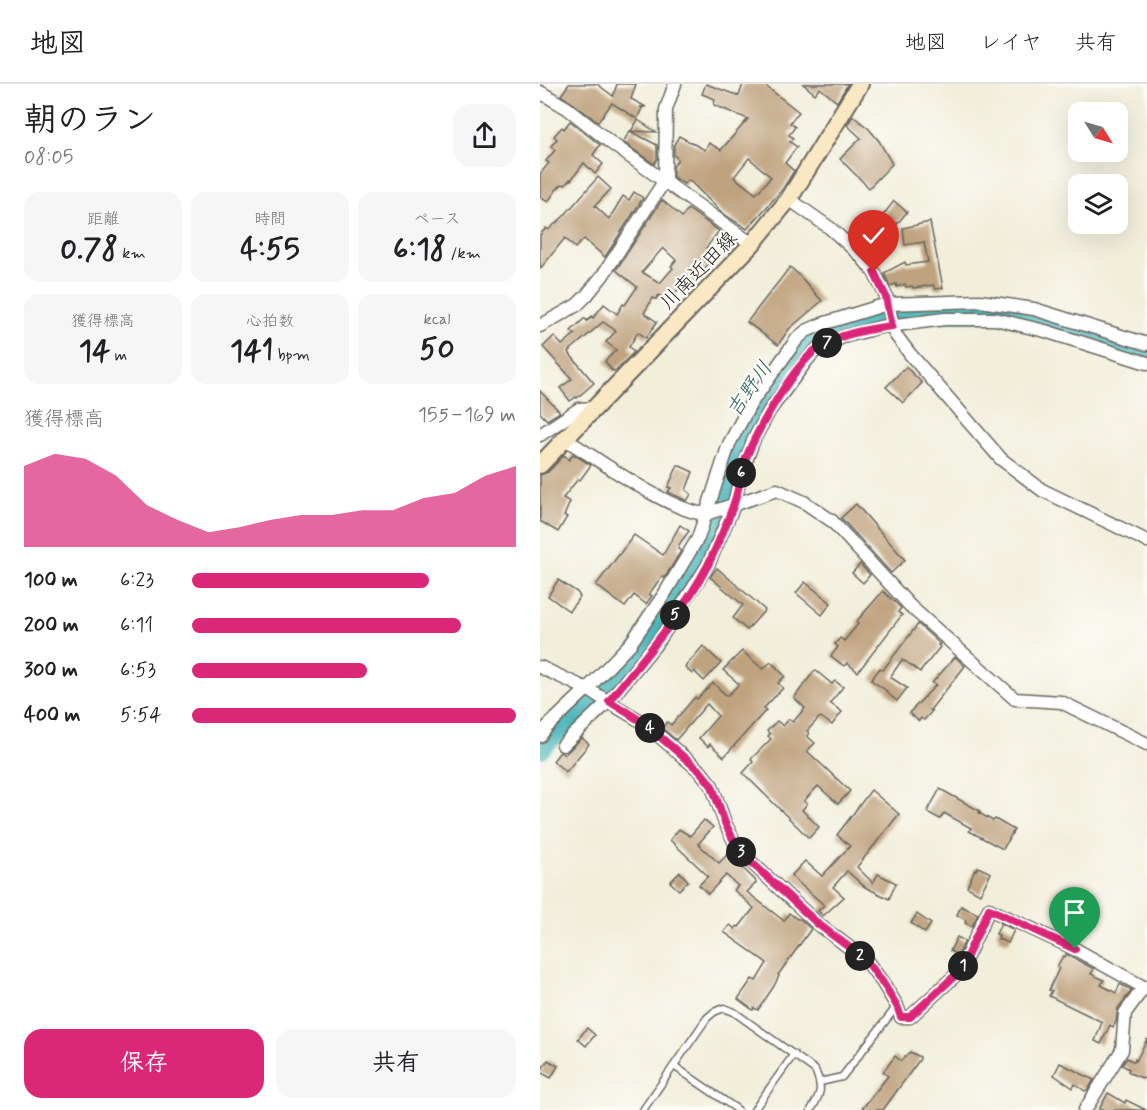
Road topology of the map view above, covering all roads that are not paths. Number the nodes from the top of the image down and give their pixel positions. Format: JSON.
{"nodes":[{"id":1,"x":675,"y":84,"type":"edge"},
{"id":2,"x":860,"y":84,"type":"edge"},
{"id":3,"x":540,"y":92,"type":"edge"},
{"id":4,"x":665,"y":180,"type":"junction"},
{"id":5,"x":789,"y":199,"type":"junction"},
{"id":6,"x":752,"y":244,"type":"junction"},
{"id":7,"x":887,"y":306,"type":"junction"},
{"id":8,"x":891,"y":324,"type":"junction"},
{"id":9,"x":540,"y":326,"type":"edge"},
{"id":10,"x":1147,"y":345,"type":"edge"},
{"id":11,"x":1147,"y":363,"type":"edge"},
{"id":12,"x":595,"y":408,"type":"junction"},
{"id":13,"x":540,"y":435,"type":"edge"},
{"id":14,"x":565,"y":439,"type":"junction"},
{"id":15,"x":544,"y":454,"type":"edge"},
{"id":16,"x":731,"y":505,"type":"junction"},
{"id":17,"x":709,"y":513,"type":"junction"},
{"id":18,"x":1147,"y":540,"type":"edge"},
{"id":19,"x":540,"y":667,"type":"edge"},
{"id":20,"x":587,"y":689,"type":"junction"},
{"id":21,"x":609,"y":701,"type":"junction"},
{"id":22,"x":540,"y":736,"type":"edge"},
{"id":23,"x":1147,"y":744,"type":"edge"},
{"id":24,"x":563,"y":745,"type":"dead end"},
{"id":25,"x":1145,"y":988,"type":"edge"},
{"id":26,"x":897,"y":1006,"type":"junction"},
{"id":27,"x":794,"y":1054,"type":"junction"},
{"id":28,"x":674,"y":1066,"type":"junction"},
{"id":29,"x":820,"y":1082,"type":"junction"},
{"id":30,"x":643,"y":1110,"type":"edge"},
{"id":31,"x":738,"y":1110,"type":"edge"},
{"id":32,"x":754,"y":1110,"type":"edge"},
{"id":33,"x":810,"y":1110,"type":"edge"},
{"id":34,"x":1085,"y":1110,"type":"edge"}],
"edges":[{"from":1,"to":4,"type":"street"},
{"from":2,"to":5,"type":"main road","name":"川南近田線"},
{"from":3,"to":4,"type":"street"},
{"from":4,"to":6,"type":"street"},
{"from":4,"to":9,"type":"street"},
{"from":5,"to":6,"type":"main road","name":"川南近田線"},
{"from":5,"to":7,"type":"street"},
{"from":6,"to":12,"type":"main road","name":"川南近田線"},
{"from":7,"to":8,"type":"street"},
{"from":7,"to":10,"type":"street"},
{"from":7,"to":17,"type":"street"},
{"from":8,"to":11,"type":"street"},
{"from":8,"to":16,"type":"street"},
{"from":8,"to":18,"type":"street"},
{"from":12,"to":13,"type":"street"},
{"from":12,"to":14,"type":"main road","name":"川南近田線"},
{"from":14,"to":15,"type":"main road","name":"川南近田線"},
{"from":14,"to":17,"type":"street"},
{"from":16,"to":17,"type":"street"},
{"from":16,"to":21,"type":"street"},
{"from":16,"to":23,"type":"street"},
{"from":17,"to":20,"type":"street"},
{"from":19,"to":20,"type":"street"},
{"from":20,"to":21,"type":"street"},
{"from":20,"to":22,"type":"street"},
{"from":21,"to":24,"type":"street"},
{"from":21,"to":26,"type":"street"},
{"from":25,"to":26,"type":"street"},
{"from":25,"to":34,"type":"street"},
{"from":26,"to":29,"type":"lane"},
{"from":27,"to":28,"type":"lane"},
{"from":27,"to":29,"type":"lane"},
{"from":27,"to":32,"type":"lane"},
{"from":28,"to":30,"type":"lane"},
{"from":28,"to":31,"type":"lane"},
{"from":29,"to":33,"type":"lane"}]}
